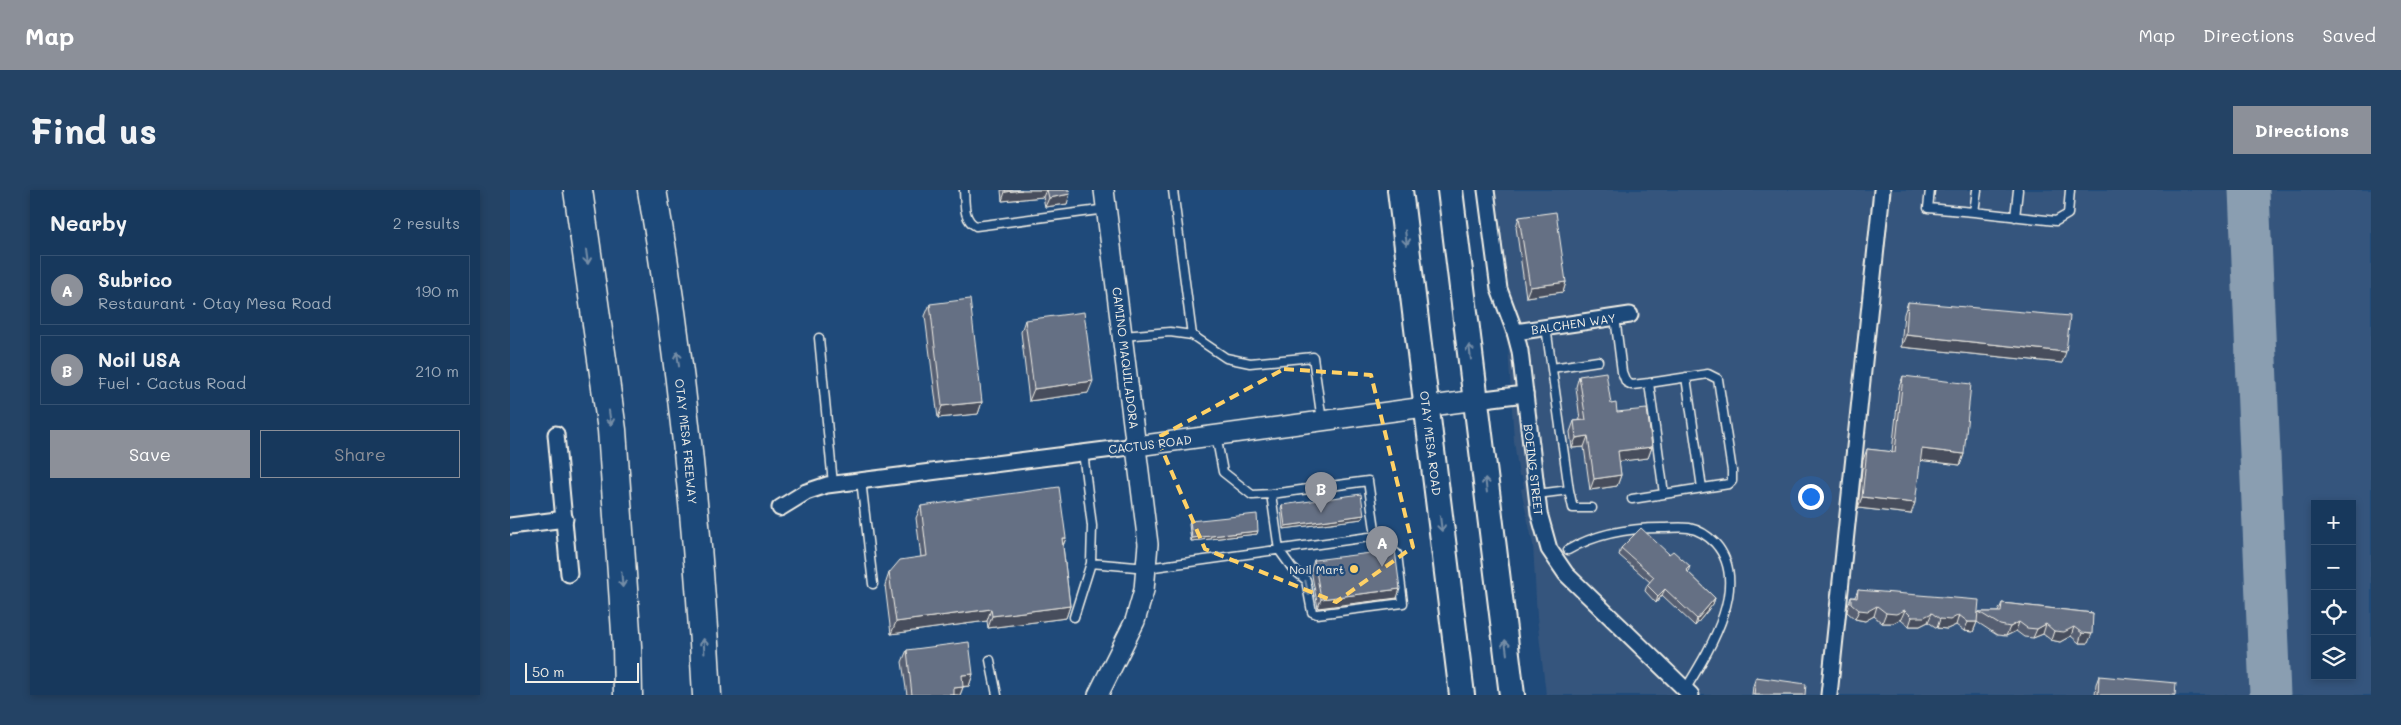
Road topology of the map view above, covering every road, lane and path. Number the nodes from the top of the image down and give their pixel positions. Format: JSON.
{"nodes":[{"id":1,"x":578,"y":190,"type":"edge"},
{"id":2,"x":652,"y":190,"type":"edge"},
{"id":3,"x":964,"y":190,"type":"edge"},
{"id":4,"x":1104,"y":190,"type":"edge"},
{"id":5,"x":1173,"y":190,"type":"edge"},
{"id":6,"x":1400,"y":190,"type":"edge"},
{"id":7,"x":1450,"y":190,"type":"edge"},
{"id":8,"x":1486,"y":190,"type":"edge"},
{"id":9,"x":1882,"y":190,"type":"edge"},
{"id":10,"x":1930,"y":190,"type":"edge"},
{"id":11,"x":1977,"y":190,"type":"edge"},
{"id":12,"x":2018,"y":190,"type":"edge"},
{"id":13,"x":2070,"y":190,"type":"edge"},
{"id":14,"x":1107,"y":209,"type":"junction"},
{"id":15,"x":1974,"y":212,"type":"junction"},
{"id":16,"x":2015,"y":217,"type":"junction"},
{"id":17,"x":1630,"y":315,"type":"dead end"},
{"id":18,"x":1615,"y":317,"type":"junction"},
{"id":19,"x":1546,"y":327,"type":"junction"},
{"id":20,"x":1515,"y":332,"type":"junction"},
{"id":21,"x":1192,"y":335,"type":"junction"},
{"id":22,"x":1123,"y":336,"type":"junction"},
{"id":23,"x":819,"y":338,"type":"dead end"},
{"id":24,"x":1598,"y":361,"type":"dead end"},
{"id":25,"x":1552,"y":368,"type":"junction"},
{"id":26,"x":1686,"y":377,"type":"junction"},
{"id":27,"x":1649,"y":383,"type":"junction"},
{"id":28,"x":1525,"y":394,"type":"junction"},
{"id":29,"x":1476,"y":400,"type":"junction"},
{"id":30,"x":1427,"y":406,"type":"junction"},
{"id":31,"x":1322,"y":421,"type":"junction"},
{"id":32,"x":556,"y":434,"type":"dead end"},
{"id":33,"x":1216,"y":435,"type":"junction"},
{"id":34,"x":1137,"y":446,"type":"junction"},
{"id":35,"x":1084,"y":452,"type":"junction"},
{"id":36,"x":861,"y":480,"type":"junction"},
{"id":37,"x":834,"y":484,"type":"junction"},
{"id":38,"x":1702,"y":488,"type":"junction"},
{"id":39,"x":1569,"y":490,"type":"junction"},
{"id":40,"x":1270,"y":494,"type":"junction"},
{"id":41,"x":1537,"y":494,"type":"junction"},
{"id":42,"x":1664,"y":494,"type":"junction"},
{"id":43,"x":1632,"y":499,"type":"dead end"},
{"id":44,"x":780,"y":508,"type":"dead end"},
{"id":45,"x":1592,"y":508,"type":"dead end"},
{"id":46,"x":565,"y":519,"type":"junction"},
{"id":47,"x":510,"y":526,"type":"edge"},
{"id":48,"x":1376,"y":536,"type":"junction"},
{"id":49,"x":1279,"y":550,"type":"junction"},
{"id":50,"x":1568,"y":550,"type":"dead end"},
{"id":51,"x":1091,"y":562,"type":"junction"},
{"id":52,"x":1147,"y":568,"type":"junction"},
{"id":53,"x":569,"y":574,"type":"dead end"},
{"id":54,"x":873,"y":584,"type":"dead end"},
{"id":55,"x":1074,"y":617,"type":"dead end"},
{"id":56,"x":990,"y":660,"type":"dead end"},
{"id":57,"x":1688,"y":692,"type":"edge"},
{"id":58,"x":628,"y":695,"type":"edge"},
{"id":59,"x":707,"y":695,"type":"edge"},
{"id":60,"x":996,"y":695,"type":"edge"},
{"id":61,"x":1098,"y":695,"type":"edge"},
{"id":62,"x":1462,"y":695,"type":"edge"},
{"id":63,"x":1512,"y":695,"type":"edge"},
{"id":64,"x":1829,"y":695,"type":"edge"}],
"edges":[{"from":1,"to":58,"type":"highway","one_way":true},
{"from":59,"to":2,"type":"highway","name":"OTAY MESA FREEWAY","one_way":true},
{"from":3,"to":14,"type":"lane"},
{"from":4,"to":14,"type":"street","name":"CAMINO MAQUILADORA"},
{"from":5,"to":21,"type":"lane"},
{"from":6,"to":30,"type":"main road","name":"OTAY MESA ROAD","one_way":true},
{"from":29,"to":7,"type":"main road","one_way":true},
{"from":8,"to":20,"type":"street","name":"BOEING STREET"},
{"from":9,"to":64,"type":"street"},
{"from":10,"to":15,"type":"lane"},
{"from":11,"to":15,"type":"lane"},
{"from":12,"to":16,"type":"lane"},
{"from":13,"to":16,"type":"lane"},
{"from":14,"to":22,"type":"street","name":"CAMINO MAQUILADORA"},
{"from":15,"to":16,"type":"lane"},
{"from":17,"to":18,"type":"street","name":"BALCHEN WAY"},
{"from":18,"to":19,"type":"street","name":"BALCHEN WAY"},
{"from":18,"to":27,"type":"lane"},
{"from":19,"to":20,"type":"street","name":"BALCHEN WAY"},
{"from":19,"to":25,"type":"lane"},
{"from":20,"to":28,"type":"street","name":"BOEING STREET"},
{"from":21,"to":22,"type":"lane"},
{"from":21,"to":31,"type":"lane"},
{"from":22,"to":34,"type":"street","name":"CAMINO MAQUILADORA"},
{"from":23,"to":37,"type":"lane"},
{"from":24,"to":25,"type":"lane"},
{"from":25,"to":39,"type":"lane"},
{"from":26,"to":27,"type":"lane"},
{"from":26,"to":38,"type":"lane"},
{"from":26,"to":38,"type":"lane"},
{"from":27,"to":42,"type":"lane"},
{"from":28,"to":29,"type":"street","name":"CACTUS ROAD"},
{"from":28,"to":41,"type":"street","name":"BOEING STREET"},
{"from":29,"to":30,"type":"street","name":"CACTUS ROAD"},
{"from":63,"to":29,"type":"main road","one_way":true},
{"from":30,"to":31,"type":"street","name":"CACTUS ROAD"},
{"from":30,"to":62,"type":"main road","name":"OTAY MESA ROAD","one_way":true},
{"from":31,"to":33,"type":"street","name":"CACTUS ROAD"},
{"from":32,"to":46,"type":"street"},
{"from":33,"to":34,"type":"street","name":"CACTUS ROAD"},
{"from":33,"to":40,"type":"lane"},
{"from":34,"to":35,"type":"street","name":"CACTUS ROAD"},
{"from":34,"to":52,"type":"street","name":"CAMINO MAQUILADORA"},
{"from":35,"to":36,"type":"street","name":"CACTUS ROAD"},
{"from":35,"to":51,"type":"lane"},
{"from":36,"to":37,"type":"street","name":"CACTUS ROAD"},
{"from":36,"to":54,"type":"lane"},
{"from":37,"to":44,"type":"street","name":"CACTUS ROAD"},
{"from":38,"to":42,"type":"lane"},
{"from":39,"to":41,"type":"lane"},
{"from":39,"to":45,"type":"lane"},
{"from":40,"to":48,"type":"lane"},
{"from":40,"to":49,"type":"lane"},
{"from":41,"to":57,"type":"street","name":"BOEING STREET"},
{"from":42,"to":43,"type":"lane"},
{"from":46,"to":47,"type":"street"},
{"from":46,"to":53,"type":"street"},
{"from":48,"to":49,"type":"lane"},
{"from":49,"to":48,"type":"lane","one_way":true},
{"from":49,"to":52,"type":"lane"},
{"from":50,"to":57,"type":"lane"},
{"from":51,"to":52,"type":"lane"},
{"from":51,"to":55,"type":"lane"},
{"from":52,"to":61,"type":"street","name":"CAMINO MAQUILADORA"},
{"from":56,"to":60,"type":"lane"}]}
